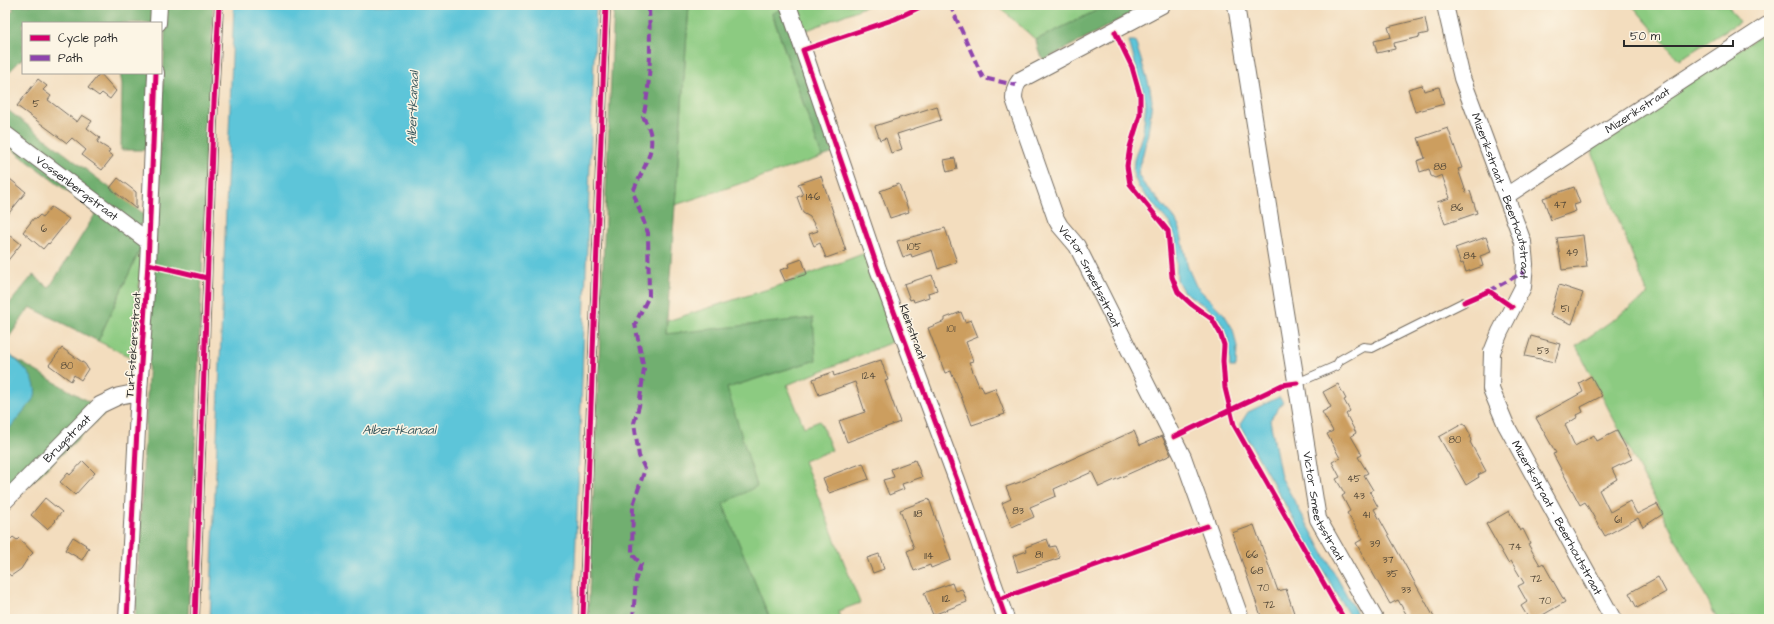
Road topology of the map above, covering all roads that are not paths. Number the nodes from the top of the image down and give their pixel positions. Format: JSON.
{"nodes":[{"id":1,"x":159,"y":5,"type":"edge"},
{"id":2,"x":219,"y":5,"type":"edge"},
{"id":3,"x":606,"y":5,"type":"edge"},
{"id":4,"x":788,"y":5,"type":"edge"},
{"id":5,"x":1162,"y":5,"type":"edge"},
{"id":6,"x":1236,"y":5,"type":"edge"},
{"id":7,"x":1445,"y":5,"type":"edge"},
{"id":8,"x":158,"y":22,"type":"edge"},
{"id":9,"x":1769,"y":24,"type":"edge"},
{"id":10,"x":156,"y":74,"type":"edge"},
{"id":11,"x":5,"y":134,"type":"edge"},
{"id":12,"x":1506,"y":196,"type":"junction"},
{"id":13,"x":149,"y":242,"type":"junction"},
{"id":14,"x":1464,"y":302,"type":"dead end"},
{"id":15,"x":1297,"y":383,"type":"junction"},
{"id":16,"x":139,"y":392,"type":"junction"},
{"id":17,"x":5,"y":500,"type":"edge"},
{"id":18,"x":127,"y":619,"type":"edge"},
{"id":19,"x":195,"y":619,"type":"edge"},
{"id":20,"x":583,"y":619,"type":"edge"},
{"id":21,"x":1006,"y":619,"type":"edge"},
{"id":22,"x":1241,"y":619,"type":"edge"},
{"id":23,"x":1375,"y":619,"type":"edge"},
{"id":24,"x":1613,"y":619,"type":"edge"}],
"edges":[{"from":1,"to":8,"type":"street"},
{"from":2,"to":19,"type":"lane"},
{"from":3,"to":20,"type":"lane"},
{"from":4,"to":21,"type":"street","name":"Kleinstraat"},
{"from":5,"to":22,"type":"street","name":"Victor Smeetsstraat"},
{"from":6,"to":15,"type":"street","name":"Victor Smeetsstraat"},
{"from":7,"to":12,"type":"street","name":"Mizerikstraat - Beerhoutstraat"},
{"from":9,"to":12,"type":"street","name":"Mizerikstraat"},
{"from":10,"to":13,"type":"street","name":"Turfstekersstraat"},
{"from":11,"to":13,"type":"street","name":"Vossenbergstraat"},
{"from":12,"to":24,"type":"street","name":"Mizerikstraat - Beerhoutstraat"},
{"from":13,"to":16,"type":"street","name":"Turfstekersstraat"},
{"from":14,"to":15,"type":"lane"},
{"from":15,"to":23,"type":"street","name":"Victor Smeetsstraat"},
{"from":16,"to":17,"type":"street","name":"Brugstraat"},
{"from":16,"to":18,"type":"street","name":"Turfstekersstraat"}]}
